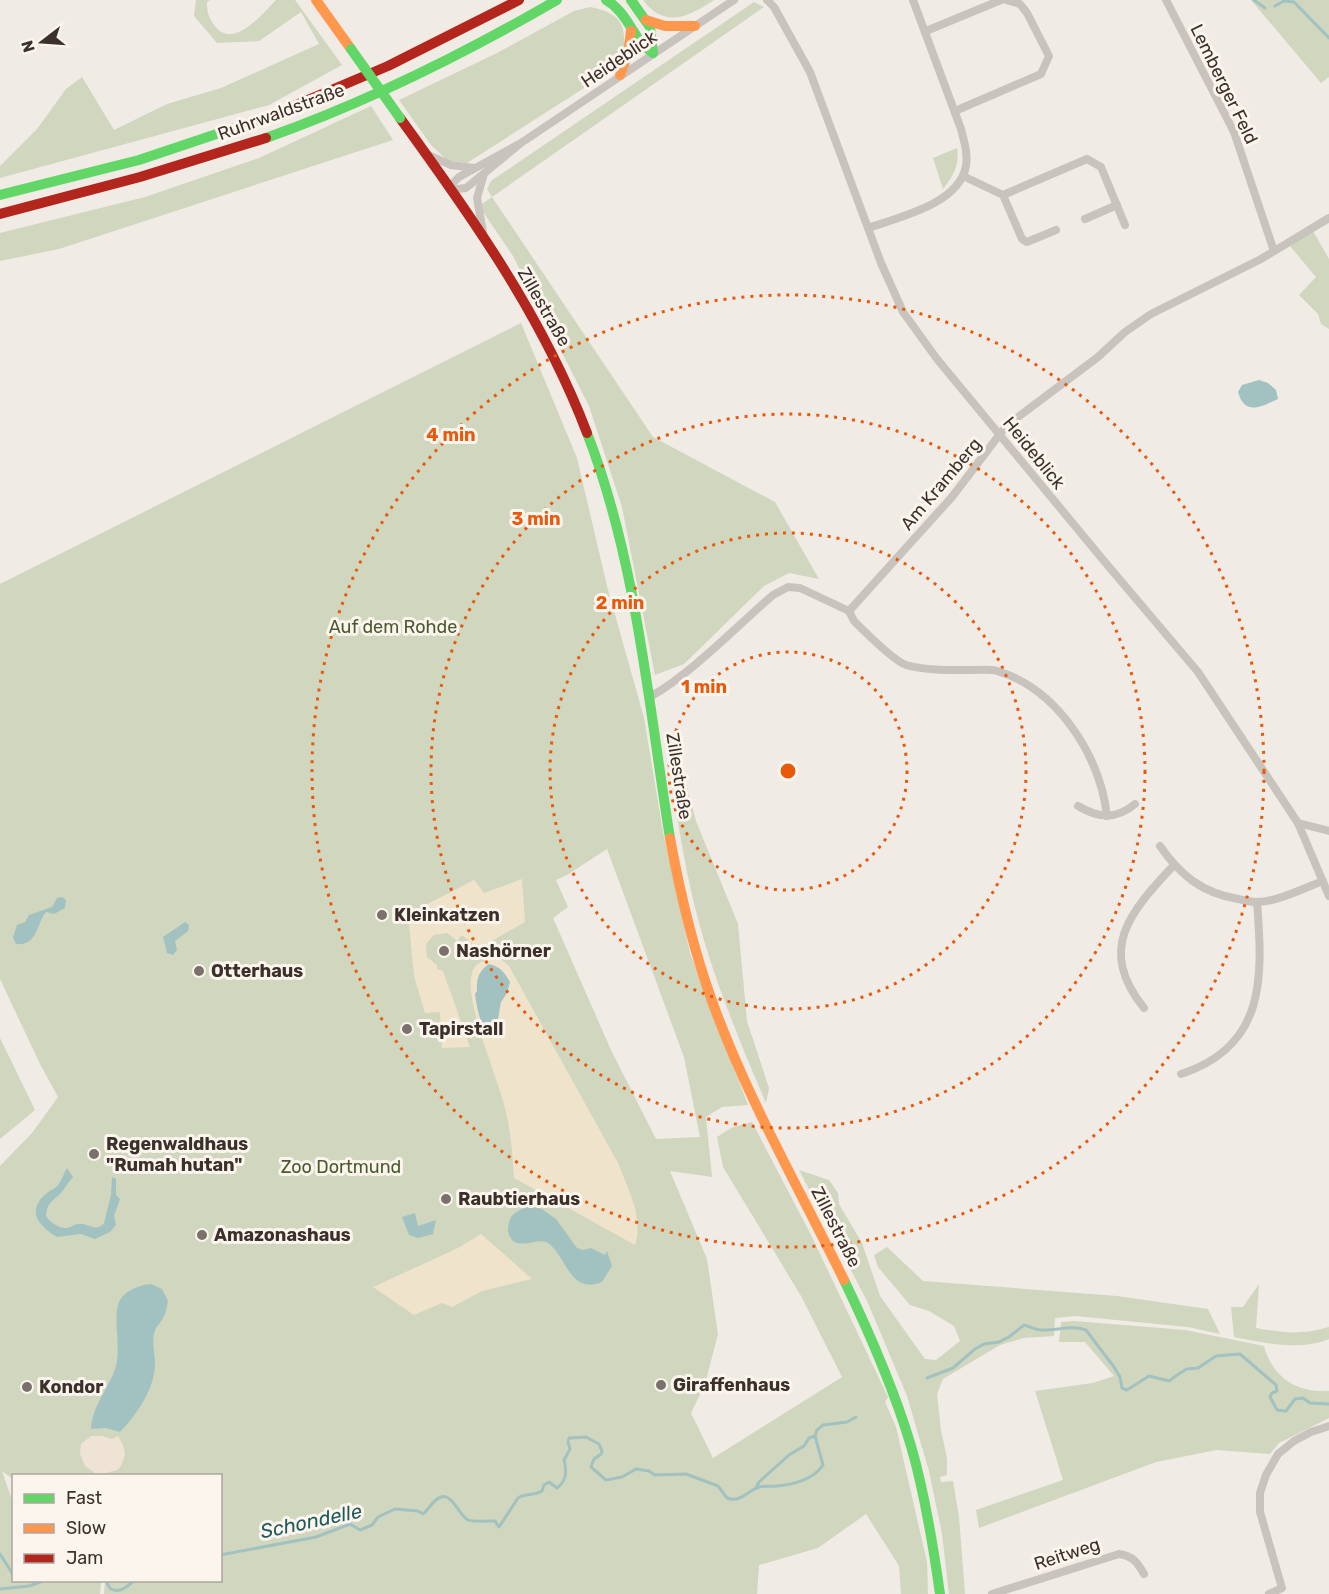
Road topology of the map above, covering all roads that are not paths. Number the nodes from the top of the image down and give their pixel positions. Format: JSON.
{"nodes":[{"id":1,"x":316,"y":0,"type":"edge"},
{"id":2,"x":519,"y":0,"type":"edge"},
{"id":3,"x":557,"y":0,"type":"edge"},
{"id":4,"x":606,"y":0,"type":"edge"},
{"id":5,"x":631,"y":0,"type":"edge"},
{"id":6,"x":734,"y":0,"type":"edge"},
{"id":7,"x":767,"y":0,"type":"edge"},
{"id":8,"x":913,"y":0,"type":"edge"},
{"id":9,"x":1001,"y":0,"type":"edge"},
{"id":10,"x":1006,"y":0,"type":"edge"},
{"id":11,"x":1166,"y":0,"type":"edge"},
{"id":12,"x":646,"y":20,"type":"junction"},
{"id":13,"x":631,"y":26,"type":"junction"},
{"id":14,"x":695,"y":26,"type":"junction"},
{"id":15,"x":926,"y":31,"type":"junction"},
{"id":16,"x":653,"y":53,"type":"junction"},
{"id":17,"x":620,"y":75,"type":"junction"},
{"id":18,"x":955,"y":111,"type":"junction"},
{"id":19,"x":521,"y":143,"type":"junction"},
{"id":20,"x":426,"y":153,"type":"junction"},
{"id":21,"x":475,"y":168,"type":"junction"},
{"id":22,"x":485,"y":172,"type":"junction"},
{"id":23,"x":963,"y":176,"type":"junction"},
{"id":24,"x":450,"y":190,"type":"junction"},
{"id":25,"x":0,"y":195,"type":"edge"},
{"id":26,"x":1003,"y":195,"type":"junction"},
{"id":27,"x":1117,"y":205,"type":"junction"},
{"id":28,"x":0,"y":214,"type":"edge"},
{"id":29,"x":1329,"y":218,"type":"edge"},
{"id":30,"x":1085,"y":219,"type":"dead end"},
{"id":31,"x":1125,"y":225,"type":"dead end"},
{"id":32,"x":868,"y":228,"type":"junction"},
{"id":33,"x":1056,"y":230,"type":"dead end"},
{"id":34,"x":486,"y":242,"type":"junction"},
{"id":35,"x":1274,"y":251,"type":"junction"},
{"id":36,"x":1000,"y":435,"type":"junction"},
{"id":37,"x":849,"y":611,"type":"junction"},
{"id":38,"x":650,"y":696,"type":"junction"},
{"id":39,"x":1135,"y":804,"type":"dead end"},
{"id":40,"x":1077,"y":806,"type":"dead end"},
{"id":41,"x":1107,"y":816,"type":"junction"},
{"id":42,"x":1298,"y":823,"type":"junction"},
{"id":43,"x":1329,"y":831,"type":"edge"},
{"id":44,"x":1160,"y":846,"type":"dead end"},
{"id":45,"x":1174,"y":865,"type":"junction"},
{"id":46,"x":1323,"y":881,"type":"junction"},
{"id":47,"x":1329,"y":896,"type":"edge"},
{"id":48,"x":1257,"y":902,"type":"junction"},
{"id":49,"x":1144,"y":1008,"type":"dead end"},
{"id":50,"x":1181,"y":1074,"type":"dead end"},
{"id":51,"x":1329,"y":1426,"type":"edge"},
{"id":52,"x":1144,"y":1574,"type":"dead end"},
{"id":53,"x":1285,"y":1591,"type":"edge"},
{"id":54,"x":940,"y":1594,"type":"edge"},
{"id":55,"x":992,"y":1594,"type":"edge"},
{"id":56,"x":1269,"y":1594,"type":"edge"}],
"edges":[{"from":1,"to":20,"type":"main road","name":"Zillestraße","bridge":true},
{"from":2,"to":25,"type":"main road","name":"Ruhrwaldstraße"},
{"from":3,"to":28,"type":"main road","name":"Ruhrwaldstraße"},
{"from":4,"to":13,"type":"main road"},
{"from":5,"to":12,"type":"main road"},
{"from":6,"to":14,"type":"street","name":"Heideblick"},
{"from":7,"to":32,"type":"street","name":"Heideblick"},
{"from":8,"to":15,"type":"street"},
{"from":9,"to":15,"type":"street"},
{"from":10,"to":18,"type":"street"},
{"from":11,"to":35,"type":"street","name":"Lemberger Feld"},
{"from":12,"to":14,"type":"main road"},
{"from":12,"to":16,"type":"main road"},
{"from":13,"to":16,"type":"main road"},
{"from":13,"to":17,"type":"main road"},
{"from":14,"to":16,"type":"street","name":"Heideblick"},
{"from":15,"to":18,"type":"street"},
{"from":16,"to":17,"type":"street","name":"Heideblick"},
{"from":17,"to":19,"type":"street","name":"Heideblick"},
{"from":18,"to":23,"type":"street"},
{"from":19,"to":21,"type":"street","name":"Heideblick"},
{"from":19,"to":22,"type":"street","name":"Heideblick"},
{"from":20,"to":21,"type":"street"},
{"from":20,"to":24,"type":"main road","name":"Zillestraße"},
{"from":21,"to":24,"type":"street","name":"Heideblick"},
{"from":22,"to":24,"type":"street","name":"Heideblick"},
{"from":22,"to":34,"type":"street"},
{"from":23,"to":26,"type":"street"},
{"from":23,"to":32,"type":"street"},
{"from":24,"to":34,"type":"main road","name":"Zillestraße"},
{"from":26,"to":27,"type":"street"},
{"from":26,"to":33,"type":"street"},
{"from":27,"to":30,"type":"street"},
{"from":27,"to":31,"type":"street"},
{"from":29,"to":35,"type":"street","name":"Am Kramberg"},
{"from":32,"to":36,"type":"street","name":"Heideblick"},
{"from":34,"to":38,"type":"main road","name":"Zillestraße"},
{"from":35,"to":36,"type":"street","name":"Am Kramberg"},
{"from":36,"to":37,"type":"street","name":"Am Kramberg"},
{"from":36,"to":42,"type":"street","name":"Heideblick"},
{"from":37,"to":38,"type":"street"},
{"from":37,"to":41,"type":"street"},
{"from":38,"to":54,"type":"main road","name":"Zillestraße"},
{"from":39,"to":41,"type":"street"},
{"from":40,"to":41,"type":"street"},
{"from":42,"to":43,"type":"street"},
{"from":42,"to":46,"type":"street","name":"Heideblick"},
{"from":44,"to":45,"type":"street"},
{"from":45,"to":48,"type":"street"},
{"from":45,"to":49,"type":"street"},
{"from":46,"to":47,"type":"street","name":"Heideblick"},
{"from":46,"to":48,"type":"street"},
{"from":48,"to":50,"type":"street"},
{"from":51,"to":53,"type":"street"},
{"from":52,"to":55,"type":"street","name":"Reitweg"},
{"from":53,"to":56,"type":"street"}]}
